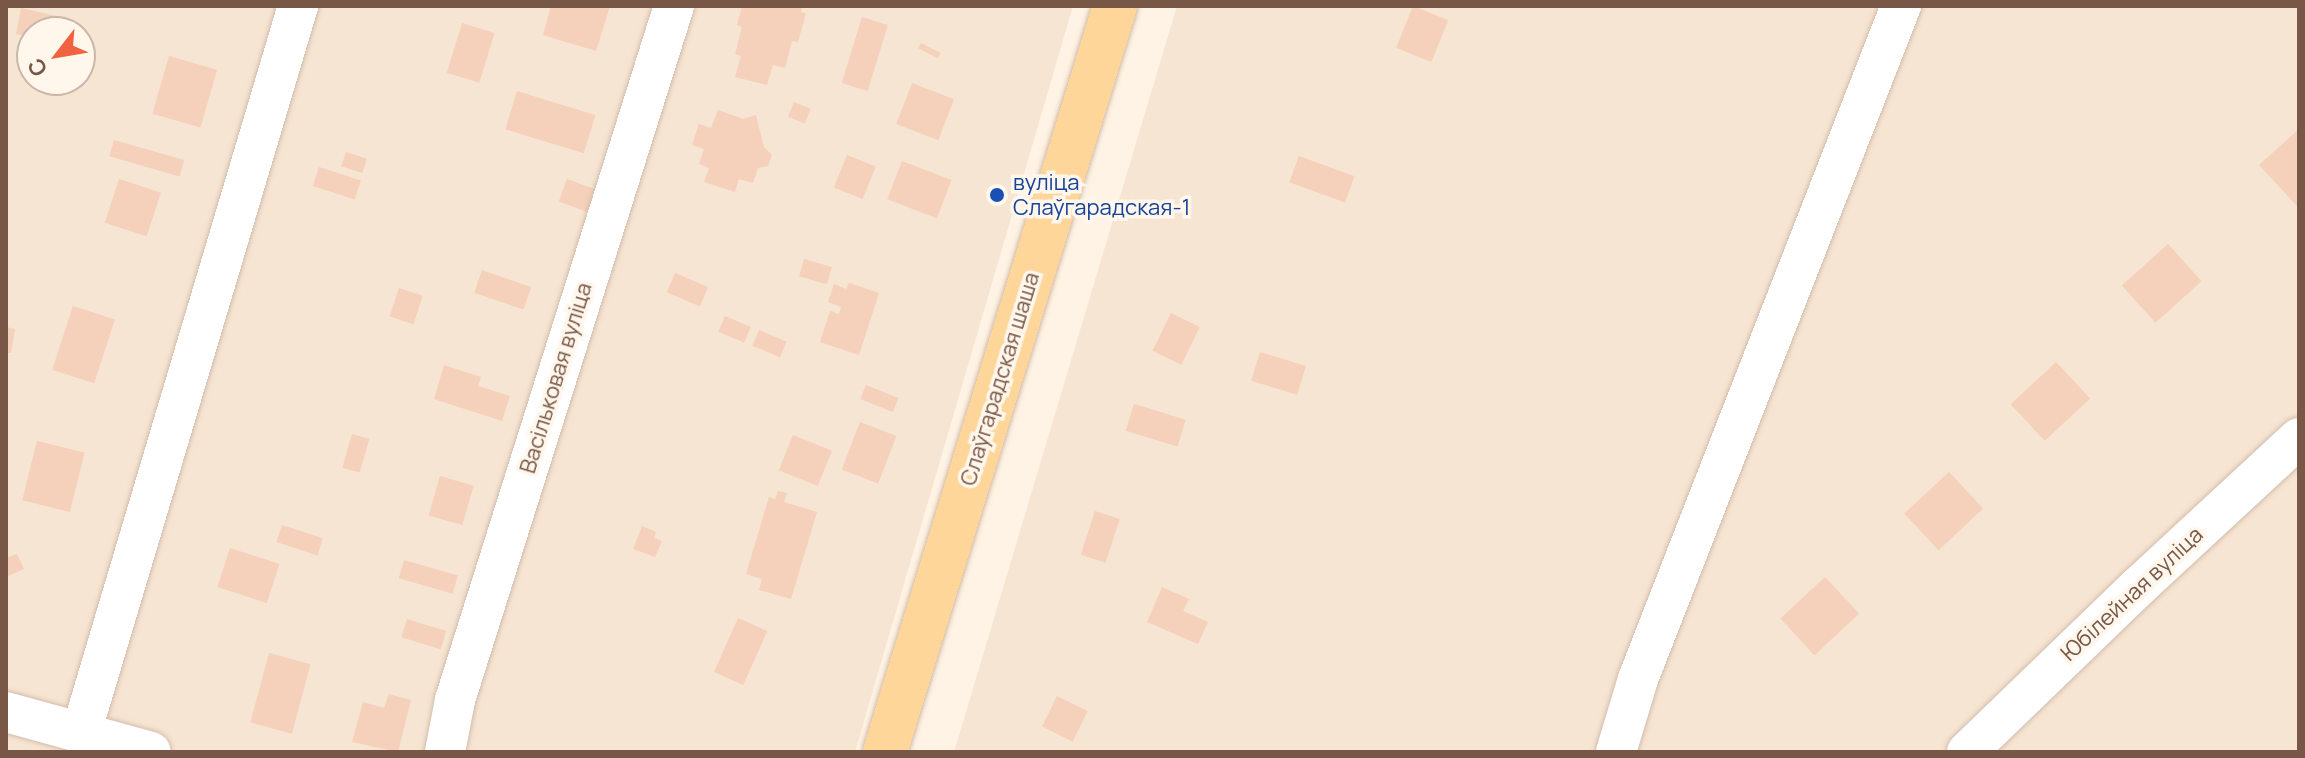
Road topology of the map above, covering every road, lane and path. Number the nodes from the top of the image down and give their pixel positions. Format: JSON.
{"nodes":[{"id":1,"x":298,"y":6,"type":"edge"},
{"id":2,"x":674,"y":6,"type":"edge"},
{"id":3,"x":1115,"y":6,"type":"edge"},
{"id":4,"x":1901,"y":6,"type":"edge"},
{"id":5,"x":2299,"y":438,"type":"edge"},
{"id":6,"x":6,"y":712,"type":"edge"},
{"id":7,"x":81,"y":733,"type":"junction"},
{"id":8,"x":151,"y":752,"type":"edge"},
{"id":9,"x":445,"y":752,"type":"edge"},
{"id":10,"x":885,"y":752,"type":"edge"},
{"id":11,"x":1616,"y":752,"type":"edge"},
{"id":12,"x":1967,"y":752,"type":"edge"}],
"edges":[{"from":1,"to":7,"type":"street"},
{"from":2,"to":9,"type":"street","name":"Васільковая вуліца"},
{"from":3,"to":10,"type":"main road","name":"Слаўгарадская шаша"},
{"from":4,"to":11,"type":"street"},
{"from":5,"to":12,"type":"street","name":"Юбілейная вуліца"},
{"from":6,"to":7,"type":"street"},
{"from":7,"to":8,"type":"street"}]}
